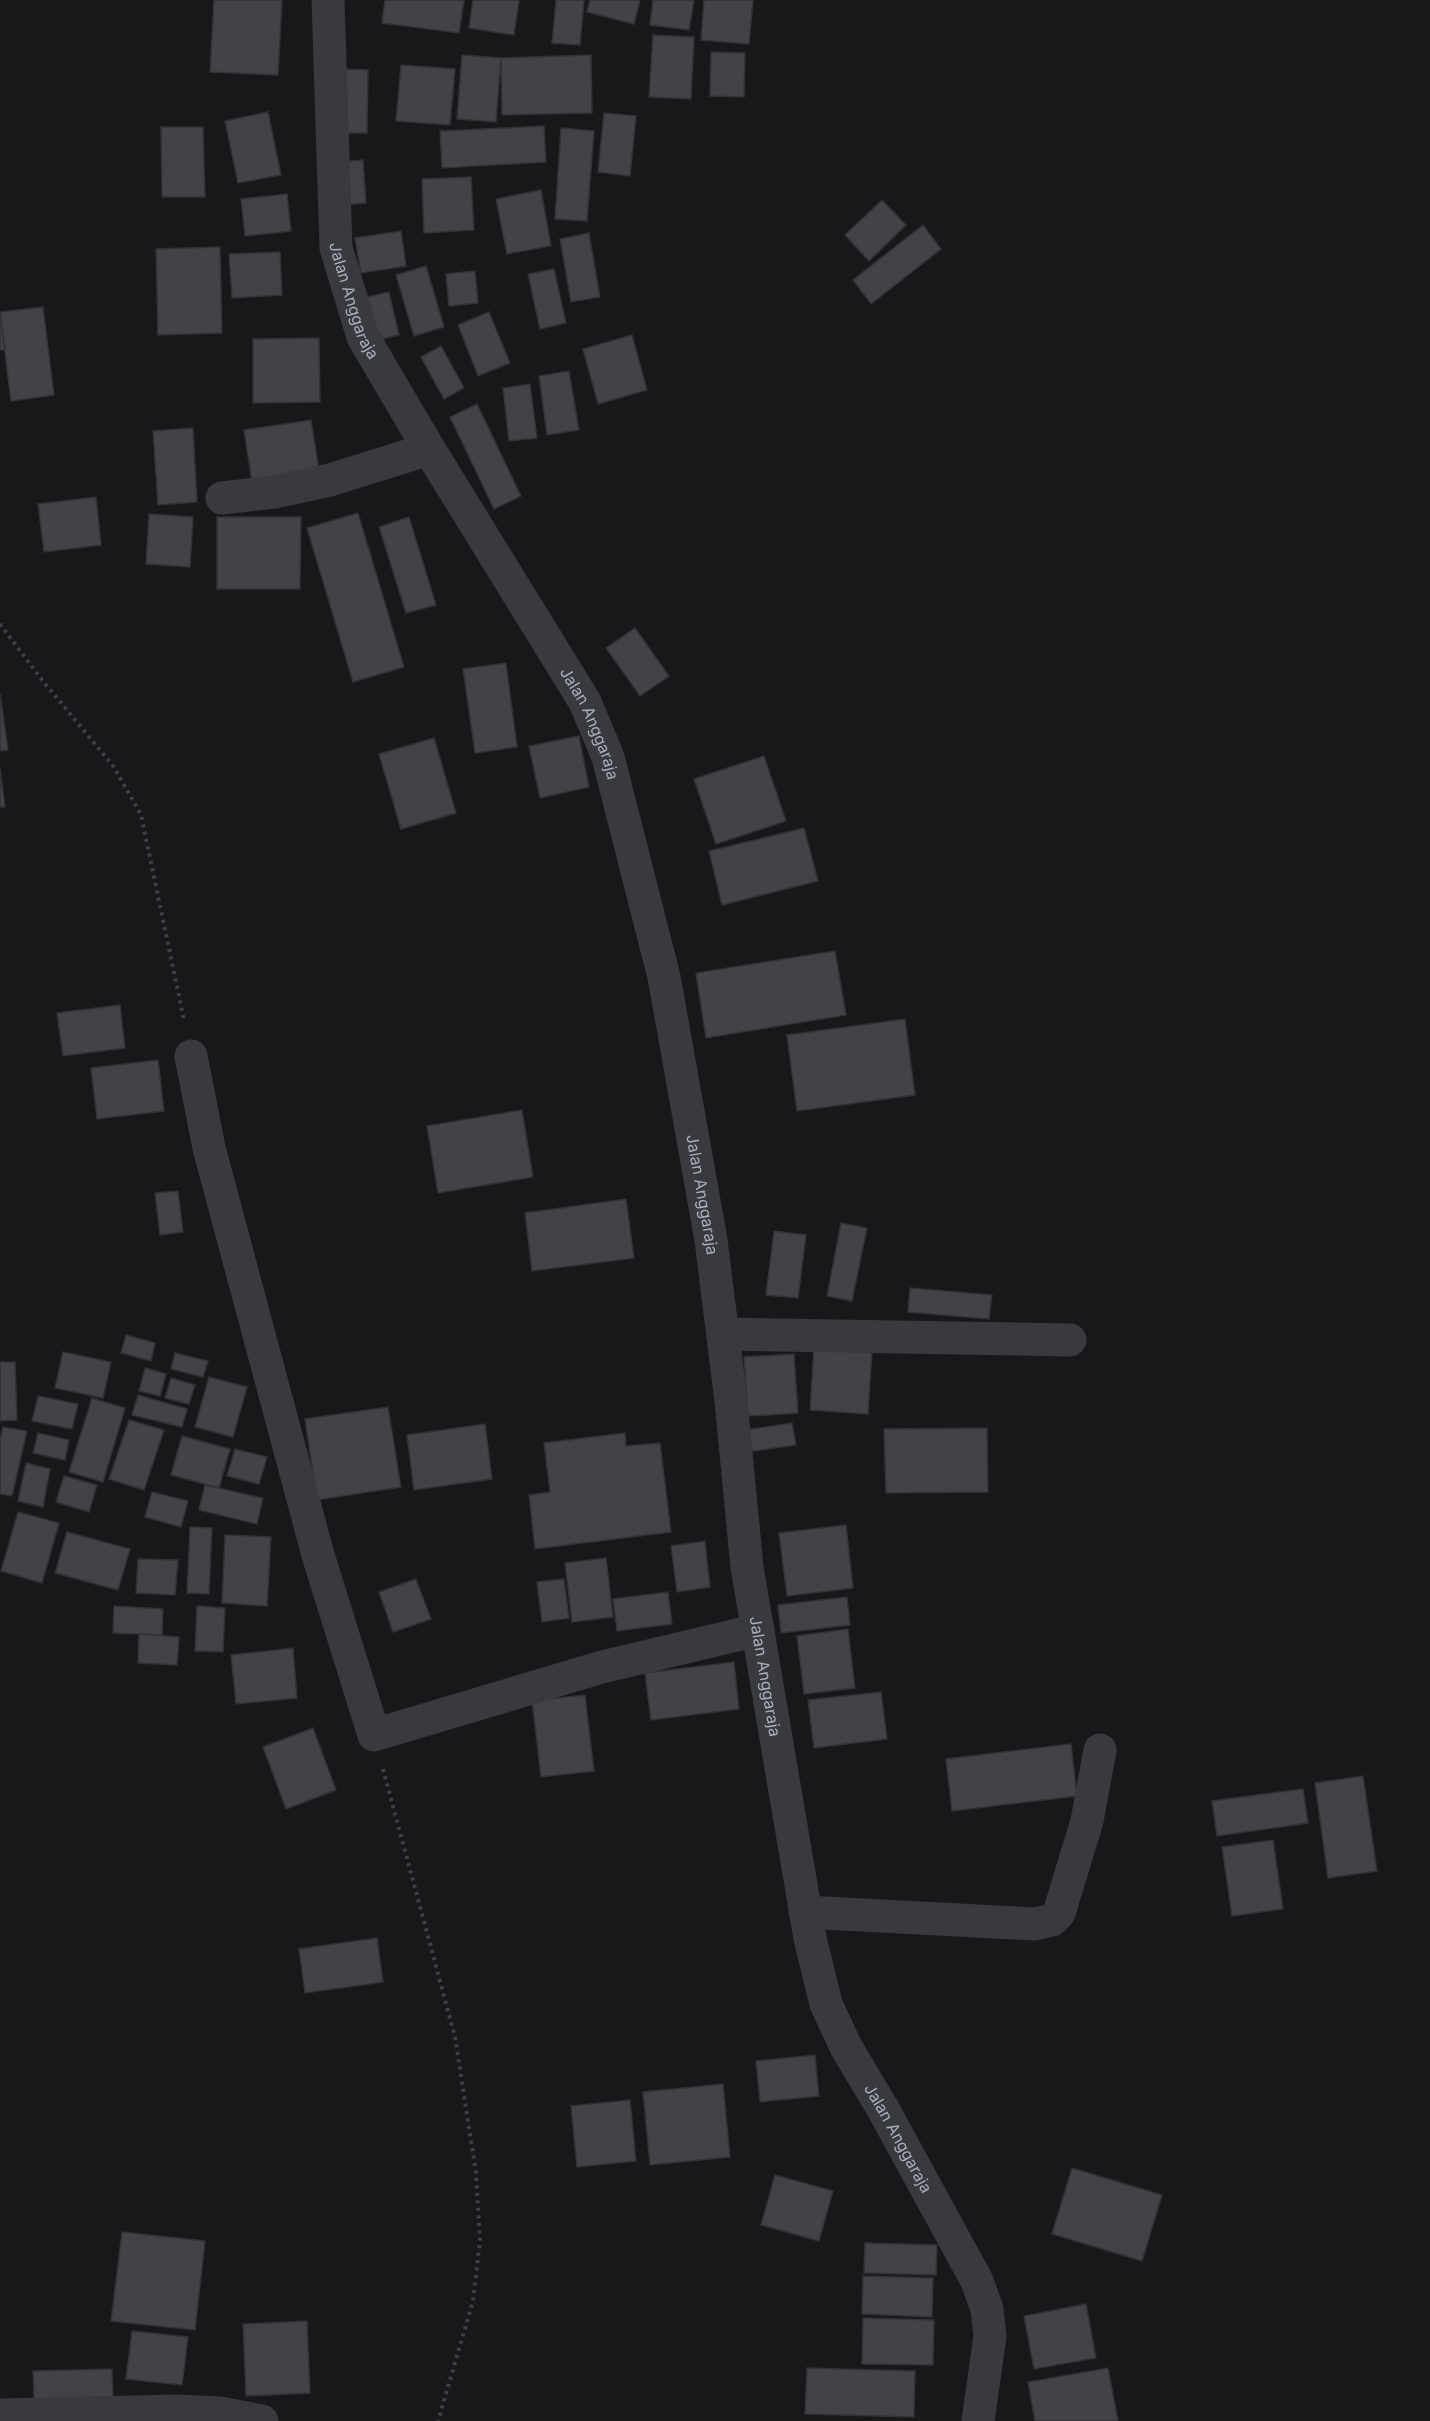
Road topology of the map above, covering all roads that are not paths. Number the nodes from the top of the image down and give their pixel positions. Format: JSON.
{"nodes":[{"id":1,"x":328,"y":0,"type":"edge"},
{"id":2,"x":429,"y":448,"type":"junction"},
{"id":3,"x":222,"y":498,"type":"dead end"},
{"id":4,"x":191,"y":1056,"type":"road end"},
{"id":5,"x":723,"y":1334,"type":"junction"},
{"id":6,"x":1070,"y":1340,"type":"dead end"},
{"id":7,"x":758,"y":1630,"type":"junction"},
{"id":8,"x":1100,"y":1750,"type":"dead end"},
{"id":9,"x":805,"y":1912,"type":"junction"},
{"id":10,"x":0,"y":2415,"type":"edge"},
{"id":11,"x":262,"y":2421,"type":"edge"},
{"id":12,"x":978,"y":2421,"type":"edge"}],
"edges":[{"from":1,"to":2,"type":"street","name":"Jalan Anggaraja"},
{"from":2,"to":3,"type":"street"},
{"from":2,"to":5,"type":"street","name":"Jalan Anggaraja"},
{"from":4,"to":7,"type":"street"},
{"from":5,"to":6,"type":"street"},
{"from":5,"to":7,"type":"street","name":"Jalan Anggaraja"},
{"from":7,"to":9,"type":"street","name":"Jalan Anggaraja"},
{"from":8,"to":9,"type":"street"},
{"from":9,"to":12,"type":"street","name":"Jalan Anggaraja"},
{"from":10,"to":11,"type":"street"}]}
